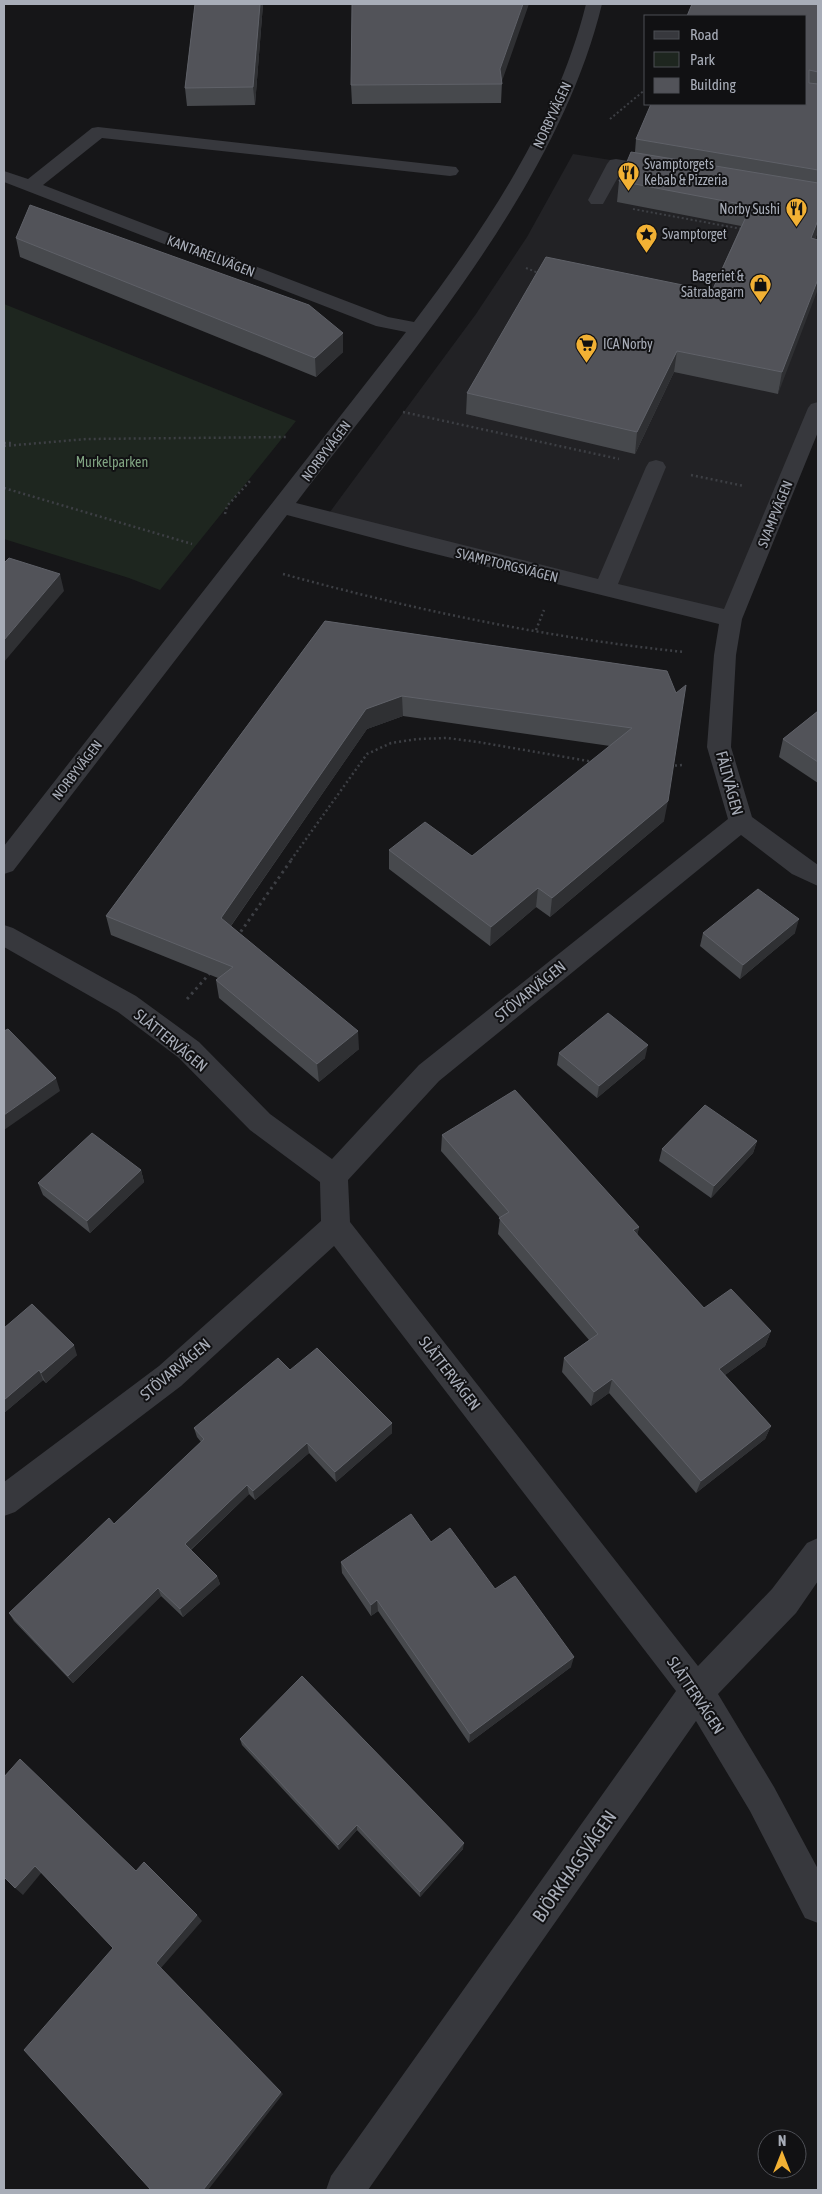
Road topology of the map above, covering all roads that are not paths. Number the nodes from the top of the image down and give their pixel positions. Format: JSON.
{"nodes":[{"id":1,"x":594,"y":4,"type":"edge"},
{"id":2,"x":450,"y":171,"type":"dead end"},
{"id":3,"x":4,"y":176,"type":"edge"},
{"id":4,"x":683,"y":176,"type":"edge"},
{"id":5,"x":32,"y":186,"type":"junction"},
{"id":6,"x":598,"y":200,"type":"road end"},
{"id":7,"x":420,"y":329,"type":"junction"},
{"id":8,"x":818,"y":408,"type":"edge"},
{"id":9,"x":656,"y":467,"type":"road end"},
{"id":10,"x":284,"y":507,"type":"junction"},
{"id":11,"x":605,"y":588,"type":"junction"},
{"id":12,"x":731,"y":619,"type":"junction"},
{"id":13,"x":741,"y":822,"type":"junction"},
{"id":14,"x":4,"y":864,"type":"edge"},
{"id":15,"x":818,"y":876,"type":"edge"},
{"id":16,"x":4,"y":935,"type":"edge"},
{"id":17,"x":334,"y":1176,"type":"junction"},
{"id":18,"x":336,"y":1226,"type":"junction"},
{"id":19,"x":4,"y":1501,"type":"edge"},
{"id":20,"x":818,"y":1554,"type":"edge"},
{"id":21,"x":697,"y":1691,"type":"junction"},
{"id":22,"x":818,"y":1905,"type":"edge"},
{"id":23,"x":345,"y":2190,"type":"edge"}],
"edges":[{"from":1,"to":7,"type":"street","name":"NORBYVÄGEN"},
{"from":2,"to":5,"type":"street"},
{"from":3,"to":5,"type":"street","name":"KANTARELLVÄGEN"},
{"from":4,"to":6,"type":"street"},
{"from":5,"to":7,"type":"street","name":"KANTARELLVÄGEN"},
{"from":7,"to":10,"type":"street","name":"NORBYVÄGEN"},
{"from":8,"to":12,"type":"street","name":"SVAMPVÄGEN"},
{"from":9,"to":11,"type":"street"},
{"from":10,"to":11,"type":"street","name":"SVAMPTORGSVÄGEN"},
{"from":10,"to":14,"type":"street","name":"NORBYVÄGEN"},
{"from":11,"to":12,"type":"street","name":"SVAMPTORGSVÄGEN"},
{"from":12,"to":13,"type":"street","name":"FÄLTVÄGEN"},
{"from":13,"to":15,"type":"street","name":"FÄLTVÄGEN"},
{"from":13,"to":17,"type":"street","name":"STÖVARVÄGEN"},
{"from":16,"to":17,"type":"street","name":"SLÅTTERVÄGEN"},
{"from":17,"to":18,"type":"street"},
{"from":18,"to":19,"type":"street","name":"STÖVARVÄGEN"},
{"from":18,"to":21,"type":"street","name":"SLÅTTERVÄGEN"},
{"from":20,"to":21,"type":"street","name":"BJÖRKHAGSVÄGEN"},
{"from":21,"to":22,"type":"street","name":"SLÅTTERVÄGEN"},
{"from":21,"to":23,"type":"street","name":"BJÖRKHAGSVÄGEN"}]}
